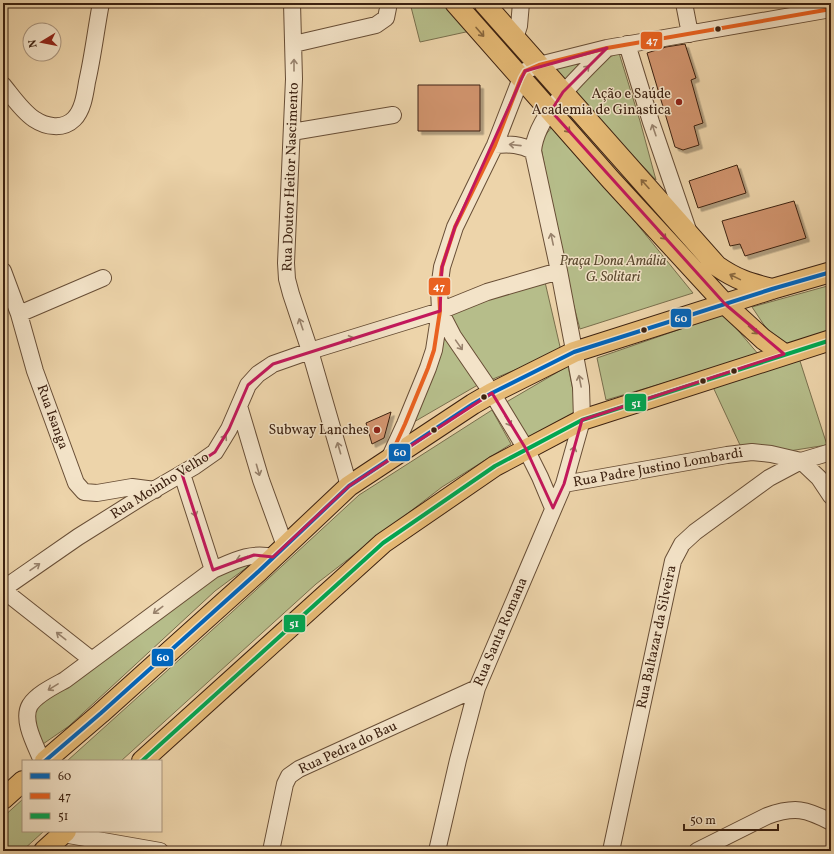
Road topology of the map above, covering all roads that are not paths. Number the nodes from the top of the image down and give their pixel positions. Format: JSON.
{"nodes":[{"id":1,"x":101,"y":3,"type":"edge"},
{"id":2,"x":292,"y":3,"type":"edge"},
{"id":3,"x":387,"y":3,"type":"edge"},
{"id":4,"x":455,"y":3,"type":"edge"},
{"id":5,"x":484,"y":3,"type":"edge"},
{"id":6,"x":521,"y":3,"type":"edge"},
{"id":7,"x":684,"y":3,"type":"edge"},
{"id":8,"x":801,"y":9,"type":"edge"},
{"id":9,"x":831,"y":9,"type":"edge"},
{"id":10,"x":690,"y":34,"type":"junction"},
{"id":11,"x":515,"y":38,"type":"junction"},
{"id":12,"x":294,"y":44,"type":"junction"},
{"id":13,"x":627,"y":44,"type":"junction"},
{"id":14,"x":607,"y":48,"type":"junction"},
{"id":15,"x":539,"y":65,"type":"junction"},
{"id":16,"x":521,"y":78,"type":"junction"},
{"id":17,"x":3,"y":85,"type":"edge"},
{"id":18,"x":563,"y":92,"type":"junction"},
{"id":19,"x":551,"y":111,"type":"junction"},
{"id":20,"x":393,"y":115,"type":"dead end"},
{"id":21,"x":292,"y":132,"type":"junction"},
{"id":22,"x":495,"y":145,"type":"junction"},
{"id":23,"x":533,"y":151,"type":"junction"},
{"id":24,"x":689,"y":233,"type":"junction"},
{"id":25,"x":3,"y":271,"type":"edge"},
{"id":26,"x":559,"y":271,"type":"junction"},
{"id":27,"x":831,"y":272,"type":"edge"},
{"id":28,"x":103,"y":278,"type":"dead end"},
{"id":29,"x":772,"y":289,"type":"junction"},
{"id":30,"x":725,"y":304,"type":"junction"},
{"id":31,"x":440,"y":311,"type":"junction"},
{"id":32,"x":19,"y":314,"type":"junction"},
{"id":33,"x":831,"y":340,"type":"edge"},
{"id":34,"x":310,"y":351,"type":"junction"},
{"id":35,"x":574,"y":352,"type":"junction"},
{"id":36,"x":784,"y":354,"type":"junction"},
{"id":37,"x":492,"y":393,"type":"junction"},
{"id":38,"x":239,"y":406,"type":"junction"},
{"id":39,"x":582,"y":420,"type":"junction"},
{"id":40,"x":526,"y":449,"type":"junction"},
{"id":41,"x":831,"y":452,"type":"edge"},
{"id":42,"x":388,"y":459,"type":"junction"},
{"id":43,"x":801,"y":461,"type":"junction"},
{"id":44,"x":182,"y":474,"type":"junction"},
{"id":45,"x":564,"y":484,"type":"junction"},
{"id":46,"x":349,"y":486,"type":"junction"},
{"id":47,"x":155,"y":490,"type":"junction"},
{"id":48,"x":831,"y":496,"type":"edge"},
{"id":49,"x":553,"y":508,"type":"junction"},
{"id":50,"x":279,"y":552,"type":"junction"},
{"id":51,"x":213,"y":570,"type":"junction"},
{"id":52,"x":3,"y":590,"type":"edge"},
{"id":53,"x":92,"y":660,"type":"junction"},
{"id":54,"x":477,"y":688,"type":"junction"},
{"id":55,"x":44,"y":760,"type":"edge"},
{"id":56,"x":45,"y":760,"type":"edge"},
{"id":57,"x":143,"y":760,"type":"edge"},
{"id":58,"x":22,"y":782,"type":"edge"},
{"id":59,"x":3,"y":799,"type":"edge"},
{"id":60,"x":831,"y":822,"type":"edge"},
{"id":61,"x":64,"y":833,"type":"edge"},
{"id":62,"x":44,"y":851,"type":"edge"},
{"id":63,"x":160,"y":851,"type":"edge"},
{"id":64,"x":271,"y":851,"type":"edge"},
{"id":65,"x":437,"y":851,"type":"edge"},
{"id":66,"x":611,"y":851,"type":"edge"},
{"id":67,"x":697,"y":851,"type":"edge"}],
"edges":[{"from":1,"to":17,"type":"street"},
{"from":2,"to":12,"type":"street","name":"Rua Doutor Heitor Nascimento"},
{"from":3,"to":12,"type":"street"},
{"from":4,"to":16,"type":"main road","one_way":true},
{"from":5,"to":11,"type":"main road"},
{"from":6,"to":11,"type":"street"},
{"from":7,"to":10,"type":"street"},
{"from":8,"to":9,"type":"street"},
{"from":8,"to":10,"type":"street"},
{"from":10,"to":13,"type":"street"},
{"from":11,"to":15,"type":"main road"},
{"from":21,"to":12,"type":"street","name":"Rua Doutor Heitor Nascimento","one_way":true},
{"from":13,"to":14,"type":"street"},
{"from":24,"to":13,"type":"street","one_way":true},
{"from":14,"to":15,"type":"street"},
{"from":18,"to":14,"type":"street","one_way":true},
{"from":15,"to":16,"type":"street"},
{"from":15,"to":18,"type":"main road"},
{"from":16,"to":19,"type":"main road"},
{"from":16,"to":22,"type":"street"},
{"from":18,"to":19,"type":"street"},
{"from":24,"to":18,"type":"main road","one_way":true},
{"from":19,"to":23,"type":"street"},
{"from":19,"to":30,"type":"main road","one_way":true},
{"from":20,"to":21,"type":"street"},
{"from":34,"to":21,"type":"street","name":"Rua Doutor Heitor Nascimento","one_way":true},
{"from":23,"to":22,"type":"street","one_way":true},
{"from":22,"to":31,"type":"street"},
{"from":26,"to":23,"type":"street","name":"Rua Santa Romana","one_way":true},
{"from":29,"to":24,"type":"main road","one_way":true},
{"from":25,"to":32,"type":"street","name":"Rua Isanga"},
{"from":26,"to":31,"type":"street","name":"Rua Moinho Velho"},
{"from":26,"to":35,"type":"street","name":"Rua Santa Romana"},
{"from":27,"to":29,"type":"main road"},
{"from":28,"to":32,"type":"street"},
{"from":29,"to":30,"type":"main road"},
{"from":30,"to":35,"type":"main road"},
{"from":30,"to":36,"type":"main road","one_way":true},
{"from":34,"to":31,"type":"street","name":"Rua Moinho Velho","one_way":true},
{"from":31,"to":37,"type":"street","one_way":true},
{"from":31,"to":42,"type":"street"},
{"from":32,"to":47,"type":"street","name":"Rua Isanga"},
{"from":33,"to":36,"type":"main road"},
{"from":34,"to":38,"type":"street","name":"Rua Moinho Velho"},
{"from":46,"to":34,"type":"street","name":"Rua Doutor Heitor Nascimento","one_way":true},
{"from":35,"to":37,"type":"main road"},
{"from":39,"to":35,"type":"street","name":"Rua Santa Romana","one_way":true},
{"from":36,"to":39,"type":"main road"},
{"from":37,"to":40,"type":"street","one_way":true},
{"from":37,"to":42,"type":"main road"},
{"from":44,"to":38,"type":"street","name":"Rua Moinho Velho","one_way":true},
{"from":38,"to":50,"type":"street","one_way":true},
{"from":39,"to":40,"type":"main road"},
{"from":45,"to":39,"type":"street","name":"Rua Santa Romana","one_way":true},
{"from":40,"to":49,"type":"street"},
{"from":40,"to":57,"type":"main road"},
{"from":41,"to":43,"type":"street","name":"Rua Baltazar da Silveira"},
{"from":42,"to":46,"type":"main road"},
{"from":43,"to":45,"type":"street","name":"Rua Padre Justino Lombardi"},
{"from":43,"to":48,"type":"street"},
{"from":43,"to":66,"type":"street","name":"Rua Baltazar da Silveira"},
{"from":44,"to":47,"type":"street","name":"Rua Moinho Velho"},
{"from":44,"to":51,"type":"street","one_way":true},
{"from":45,"to":49,"type":"street","name":"Rua Santa Romana"},
{"from":46,"to":50,"type":"main road"},
{"from":52,"to":47,"type":"street","name":"Rua Moinho Velho","one_way":true},
{"from":49,"to":54,"type":"street","name":"Rua Santa Romana"},
{"from":50,"to":51,"type":"street","one_way":true},
{"from":50,"to":56,"type":"main road"},
{"from":51,"to":53,"type":"street","one_way":true},
{"from":53,"to":52,"type":"street","one_way":true},
{"from":53,"to":55,"type":"street","one_way":true},
{"from":54,"to":64,"type":"street","name":"Rua Pedra do Bau"},
{"from":54,"to":65,"type":"street","name":"Rua Santa Romana"},
{"from":58,"to":59,"type":"main road"},
{"from":60,"to":67,"type":"street"},
{"from":61,"to":62,"type":"main road"},
{"from":61,"to":63,"type":"street"}]}
